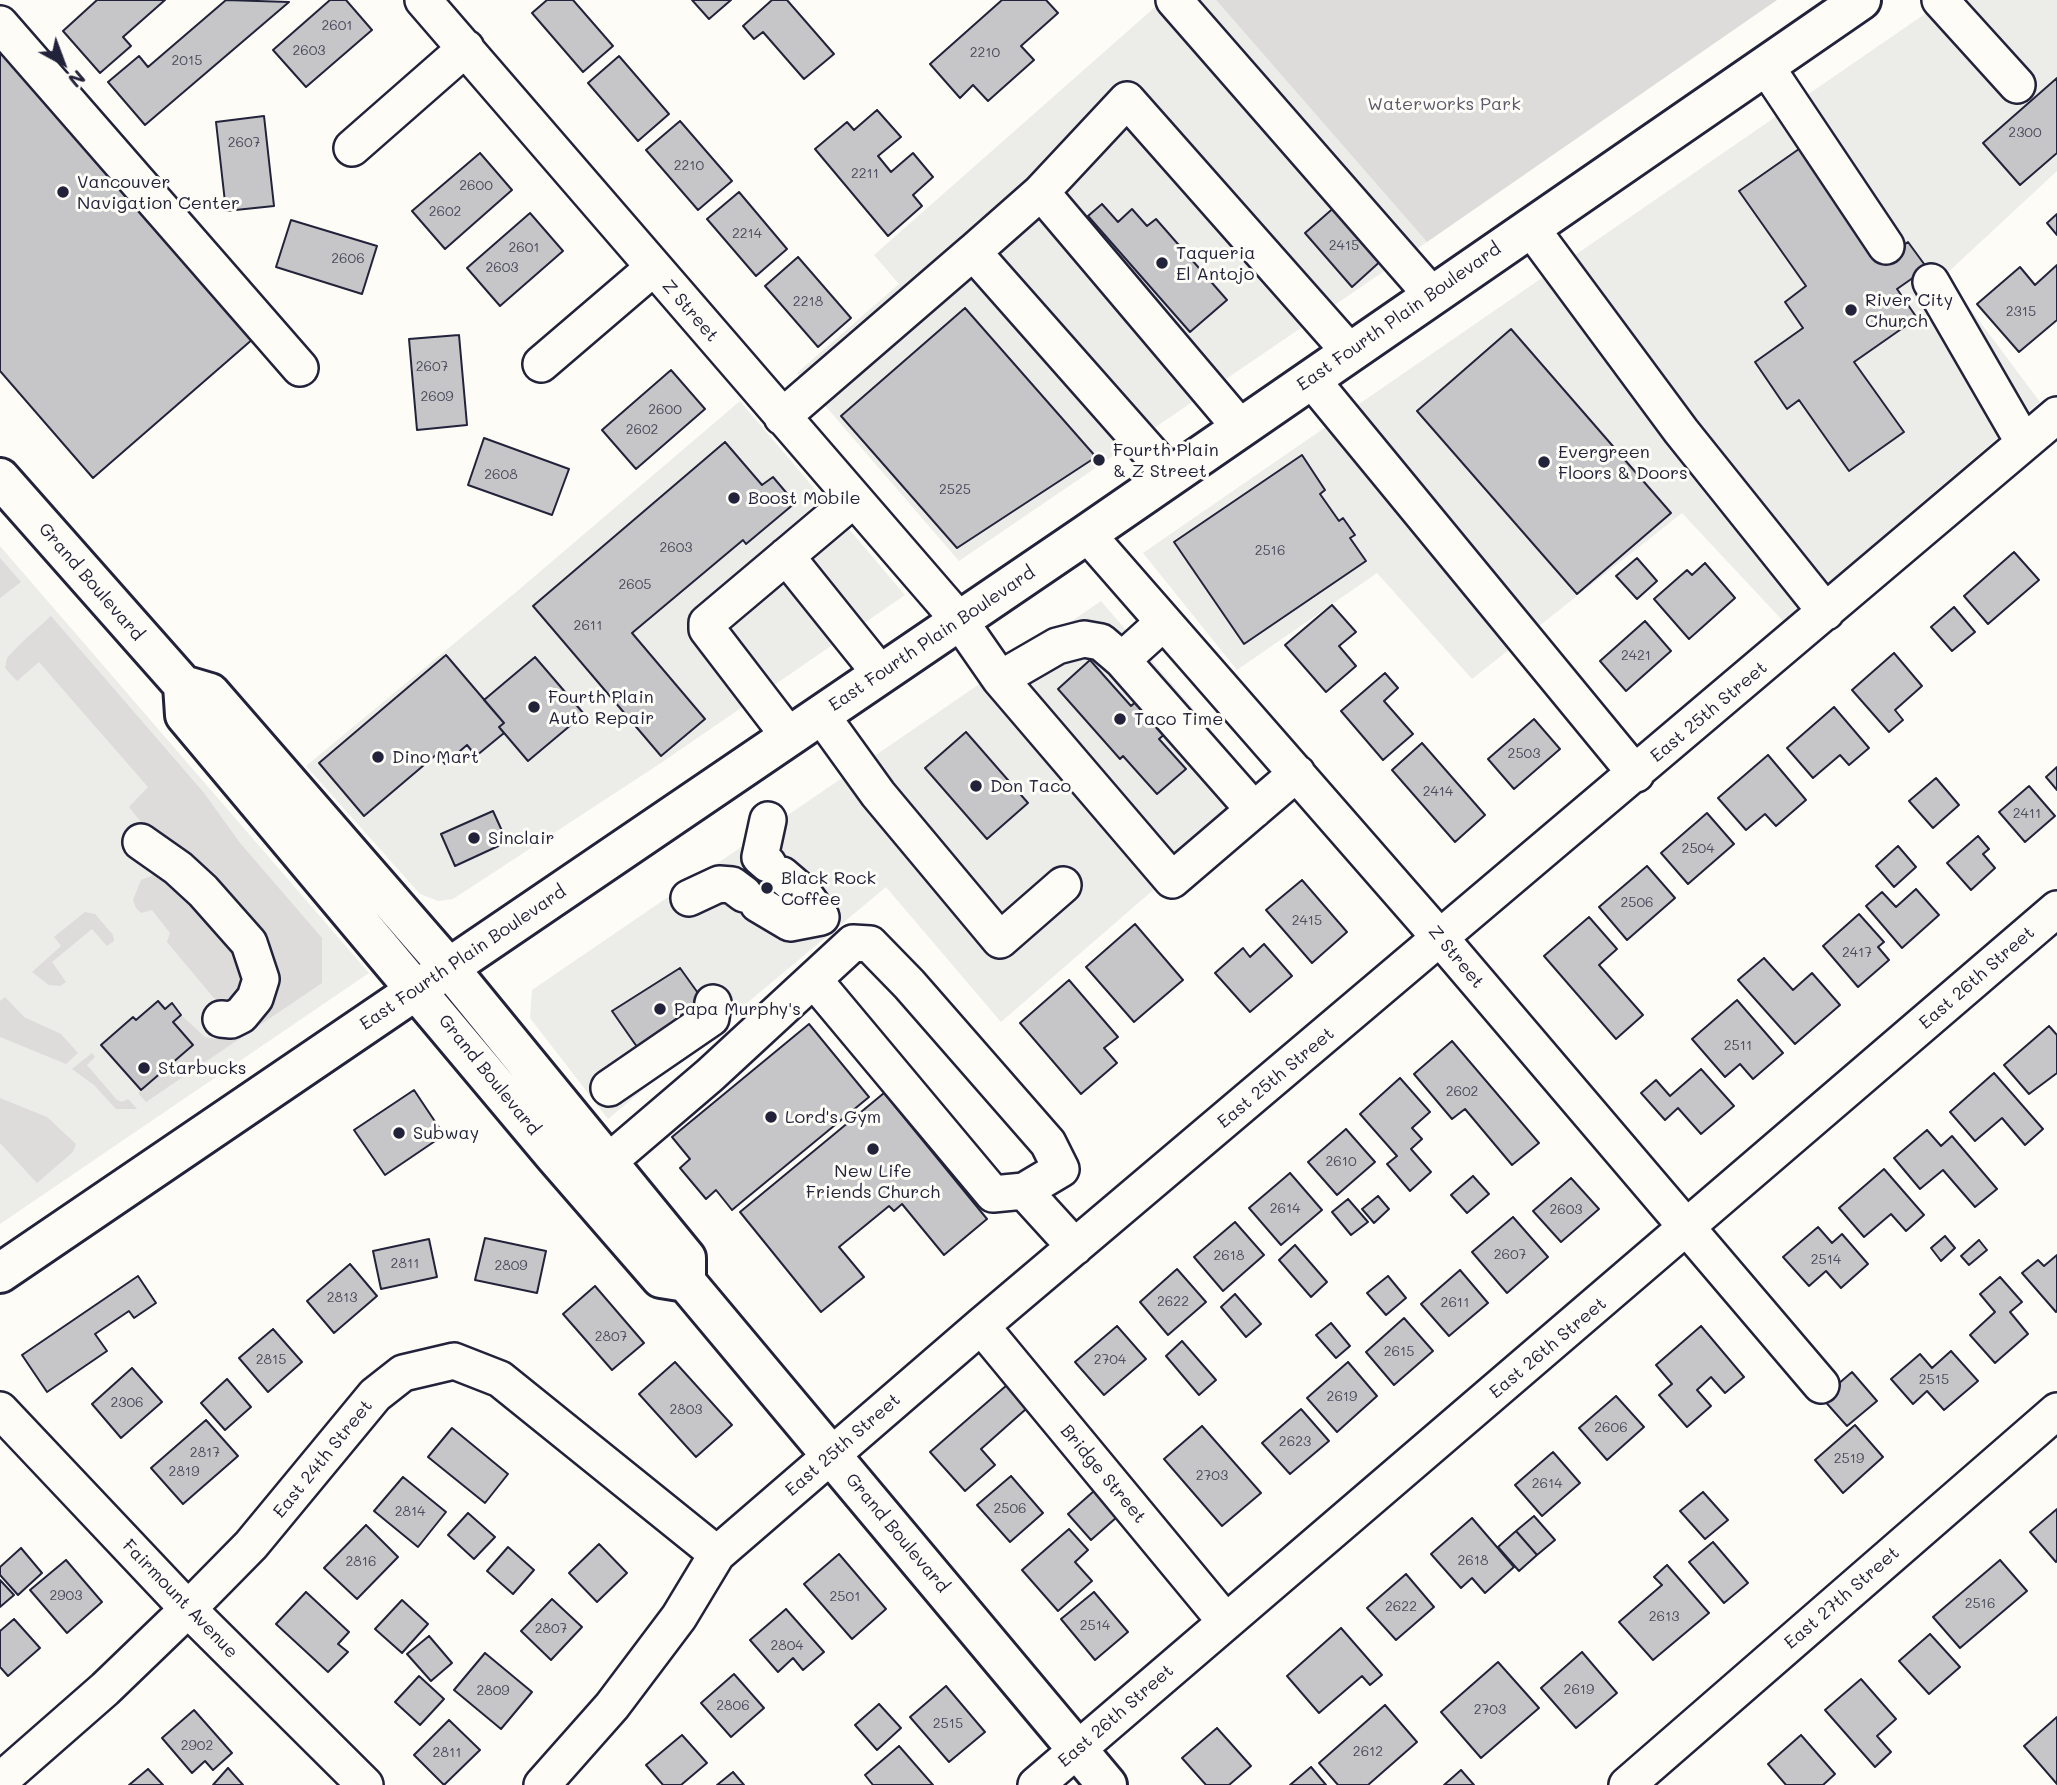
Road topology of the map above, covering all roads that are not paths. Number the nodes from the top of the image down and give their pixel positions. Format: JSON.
{"nodes":[{"id":1,"x":423,"y":0,"type":"edge"},
{"id":2,"x":1174,"y":0,"type":"edge"},
{"id":3,"x":1861,"y":0,"type":"edge"},
{"id":4,"x":1940,"y":0,"type":"edge"},
{"id":5,"x":0,"y":24,"type":"edge"},
{"id":6,"x":466,"y":48,"type":"junction"},
{"id":7,"x":1765,"y":65,"type":"junction"},
{"id":8,"x":2017,"y":86,"type":"dead end"},
{"id":9,"x":352,"y":148,"type":"dead end"},
{"id":10,"x":1041,"y":192,"type":"junction"},
{"id":11,"x":1530,"y":227,"type":"junction"},
{"id":12,"x":1886,"y":246,"type":"dead end"},
{"id":13,"x":973,"y":251,"type":"junction"},
{"id":14,"x":652,"y":269,"type":"junction"},
{"id":15,"x":1931,"y":282,"type":"dead end"},
{"id":16,"x":1432,"y":295,"type":"junction"},
{"id":17,"x":1349,"y":351,"type":"junction"},
{"id":18,"x":541,"y":364,"type":"dead end"},
{"id":19,"x":300,"y":368,"type":"dead end"},
{"id":20,"x":1311,"y":379,"type":"junction"},
{"id":21,"x":2057,"y":415,"type":"edge"},
{"id":22,"x":782,"y":417,"type":"junction"},
{"id":23,"x":1240,"y":427,"type":"junction"},
{"id":24,"x":2024,"y":443,"type":"junction"},
{"id":25,"x":1170,"y":475,"type":"junction"},
{"id":26,"x":0,"y":478,"type":"edge"},
{"id":27,"x":854,"y":499,"type":"junction"},
{"id":28,"x":1087,"y":534,"type":"junction"},
{"id":29,"x":786,"y":556,"type":"junction"},
{"id":30,"x":1826,"y":612,"type":"junction"},
{"id":31,"x":959,"y":620,"type":"junction"},
{"id":32,"x":1164,"y":622,"type":"junction"},
{"id":33,"x":1122,"y":660,"type":"junction"},
{"id":34,"x":880,"y":673,"type":"junction"},
{"id":35,"x":1000,"y":680,"type":"junction"},
{"id":36,"x":183,"y":685,"type":"junction"},
{"id":37,"x":821,"y":715,"type":"junction"},
{"id":38,"x":789,"y":736,"type":"junction"},
{"id":39,"x":1297,"y":773,"type":"junction"},
{"id":40,"x":1636,"y":774,"type":"junction"},
{"id":41,"x":1254,"y":810,"type":"junction"},
{"id":42,"x":768,"y":820,"type":"dead end"},
{"id":43,"x":141,"y":842,"type":"dead end"},
{"id":44,"x":770,"y":865,"type":"junction"},
{"id":45,"x":1063,"y":885,"type":"dead end"},
{"id":46,"x":746,"y":895,"type":"junction"},
{"id":47,"x":689,"y":898,"type":"dead end"},
{"id":48,"x":2057,"y":909,"type":"edge"},
{"id":49,"x":1441,"y":939,"type":"junction"},
{"id":50,"x":449,"y":968,"type":"junction"},
{"id":51,"x":814,"y":980,"type":"junction"},
{"id":52,"x":418,"y":989,"type":"junction"},
{"id":53,"x":713,"y":1003,"type":"dead end"},
{"id":54,"x":221,"y":1019,"type":"dead end"},
{"id":55,"x":609,"y":1088,"type":"dead end"},
{"id":56,"x":607,"y":1163,"type":"junction"},
{"id":57,"x":1024,"y":1191,"type":"junction"},
{"id":58,"x":1686,"y":1230,"type":"junction"},
{"id":59,"x":1075,"y":1247,"type":"junction"},
{"id":60,"x":0,"y":1273,"type":"edge"},
{"id":61,"x":686,"y":1282,"type":"junction"},
{"id":62,"x":981,"y":1326,"type":"junction"},
{"id":63,"x":1821,"y":1385,"type":"dead end"},
{"id":64,"x":0,"y":1410,"type":"edge"},
{"id":65,"x":2057,"y":1411,"type":"edge"},
{"id":66,"x":830,"y":1455,"type":"junction"},
{"id":67,"x":717,"y":1554,"type":"junction"},
{"id":68,"x":188,"y":1609,"type":"junction"},
{"id":69,"x":1226,"y":1622,"type":"junction"},
{"id":70,"x":1078,"y":1749,"type":"junction"},
{"id":71,"x":0,"y":1781,"type":"edge"},
{"id":72,"x":365,"y":1785,"type":"edge"},
{"id":73,"x":542,"y":1785,"type":"edge"},
{"id":74,"x":1036,"y":1785,"type":"edge"},
{"id":75,"x":1107,"y":1785,"type":"edge"},
{"id":76,"x":1627,"y":1785,"type":"edge"}],
"edges":[{"from":1,"to":6,"type":"street","name":"Z Street"},
{"from":2,"to":16,"type":"street"},
{"from":3,"to":7,"type":"main road","name":"East Fourth Plain Boulevard"},
{"from":4,"to":8,"type":"street"},
{"from":5,"to":19,"type":"street"},
{"from":6,"to":9,"type":"street"},
{"from":6,"to":14,"type":"street","name":"Z Street"},
{"from":7,"to":11,"type":"main road","name":"East Fourth Plain Boulevard"},
{"from":7,"to":12,"type":"street"},
{"from":10,"to":13,"type":"street"},
{"from":10,"to":17,"type":"street"},
{"from":10,"to":23,"type":"street"},
{"from":11,"to":16,"type":"main road","name":"East Fourth Plain Boulevard"},
{"from":11,"to":30,"type":"street"},
{"from":13,"to":22,"type":"street"},
{"from":13,"to":25,"type":"street"},
{"from":14,"to":18,"type":"street"},
{"from":14,"to":22,"type":"street","name":"Z Street"},
{"from":15,"to":24,"type":"street"},
{"from":16,"to":17,"type":"main road","name":"East Fourth Plain Boulevard"},
{"from":17,"to":20,"type":"main road","name":"East Fourth Plain Boulevard"},
{"from":20,"to":23,"type":"main road","name":"East Fourth Plain Boulevard"},
{"from":20,"to":40,"type":"street"},
{"from":21,"to":24,"type":"street","name":"East 25th Street"},
{"from":22,"to":27,"type":"street","name":"Z Street"},
{"from":23,"to":25,"type":"main road","name":"East Fourth Plain Boulevard"},
{"from":24,"to":30,"type":"street","name":"East 25th Street"},
{"from":25,"to":28,"type":"main road","name":"East Fourth Plain Boulevard"},
{"from":26,"to":36,"type":"main road","name":"Grand Boulevard"},
{"from":27,"to":29,"type":"street"},
{"from":27,"to":31,"type":"street","name":"Z Street"},
{"from":28,"to":31,"type":"main road","name":"East Fourth Plain Boulevard"},
{"from":28,"to":32,"type":"street","name":"Z Street"},
{"from":29,"to":34,"type":"street"},
{"from":29,"to":38,"type":"street"},
{"from":30,"to":40,"type":"street","name":"East 25th Street"},
{"from":31,"to":34,"type":"main road","name":"East Fourth Plain Boulevard"},
{"from":31,"to":35,"type":"street","name":"Z Street"},
{"from":32,"to":33,"type":"street"},
{"from":32,"to":39,"type":"street","name":"Z Street"},
{"from":33,"to":35,"type":"street"},
{"from":33,"to":41,"type":"street"},
{"from":34,"to":37,"type":"main road","name":"East Fourth Plain Boulevard"},
{"from":35,"to":41,"type":"street","name":"Z Street"},
{"from":36,"to":50,"type":"main road","name":"Grand Boulevard"},
{"from":36,"to":52,"type":"main road","name":"Grand Boulevard"},
{"from":37,"to":38,"type":"main road","name":"East Fourth Plain Boulevard"},
{"from":37,"to":45,"type":"street"},
{"from":38,"to":50,"type":"main road","name":"East Fourth Plain Boulevard"},
{"from":39,"to":41,"type":"street"},
{"from":39,"to":49,"type":"street","name":"Z Street"},
{"from":40,"to":49,"type":"street","name":"East 25th Street"},
{"from":42,"to":44,"type":"street"},
{"from":43,"to":54,"type":"street"},
{"from":44,"to":46,"type":"street"},
{"from":44,"to":46,"type":"street"},
{"from":46,"to":47,"type":"street"},
{"from":48,"to":58,"type":"street","name":"East 26th Street"},
{"from":49,"to":58,"type":"street","name":"Z Street"},
{"from":49,"to":59,"type":"street","name":"East 25th Street"},
{"from":50,"to":52,"type":"main road","name":"East Fourth Plain Boulevard"},
{"from":50,"to":56,"type":"main road","name":"Grand Boulevard"},
{"from":51,"to":56,"type":"street"},
{"from":51,"to":57,"type":"street"},
{"from":51,"to":57,"type":"street"},
{"from":52,"to":60,"type":"main road","name":"East Fourth Plain Boulevard"},
{"from":52,"to":61,"type":"main road","name":"Grand Boulevard"},
{"from":53,"to":55,"type":"street"},
{"from":56,"to":61,"type":"main road","name":"Grand Boulevard"},
{"from":57,"to":59,"type":"street"},
{"from":58,"to":63,"type":"street","name":"Z Street"},
{"from":58,"to":69,"type":"street","name":"East 26th Street"},
{"from":59,"to":62,"type":"street","name":"East 25th Street"},
{"from":61,"to":66,"type":"main road","name":"Grand Boulevard"},
{"from":62,"to":66,"type":"street","name":"East 25th Street"},
{"from":62,"to":69,"type":"street","name":"Bridge Street"},
{"from":64,"to":68,"type":"street","name":"Fairmount Avenue"},
{"from":65,"to":76,"type":"street","name":"East 27th Street"},
{"from":66,"to":67,"type":"street","name":"East 25th Street"},
{"from":66,"to":70,"type":"main road","name":"Grand Boulevard"},
{"from":67,"to":68,"type":"street","name":"East 24th Street"},
{"from":67,"to":73,"type":"street","name":"East 25th Street"},
{"from":68,"to":71,"type":"street","name":"East 24th Street"},
{"from":68,"to":72,"type":"street","name":"Fairmount Avenue"},
{"from":69,"to":70,"type":"street","name":"East 26th Street"},
{"from":70,"to":74,"type":"street","name":"East 26th Street"},
{"from":70,"to":75,"type":"main road","name":"Grand Boulevard"}]}
